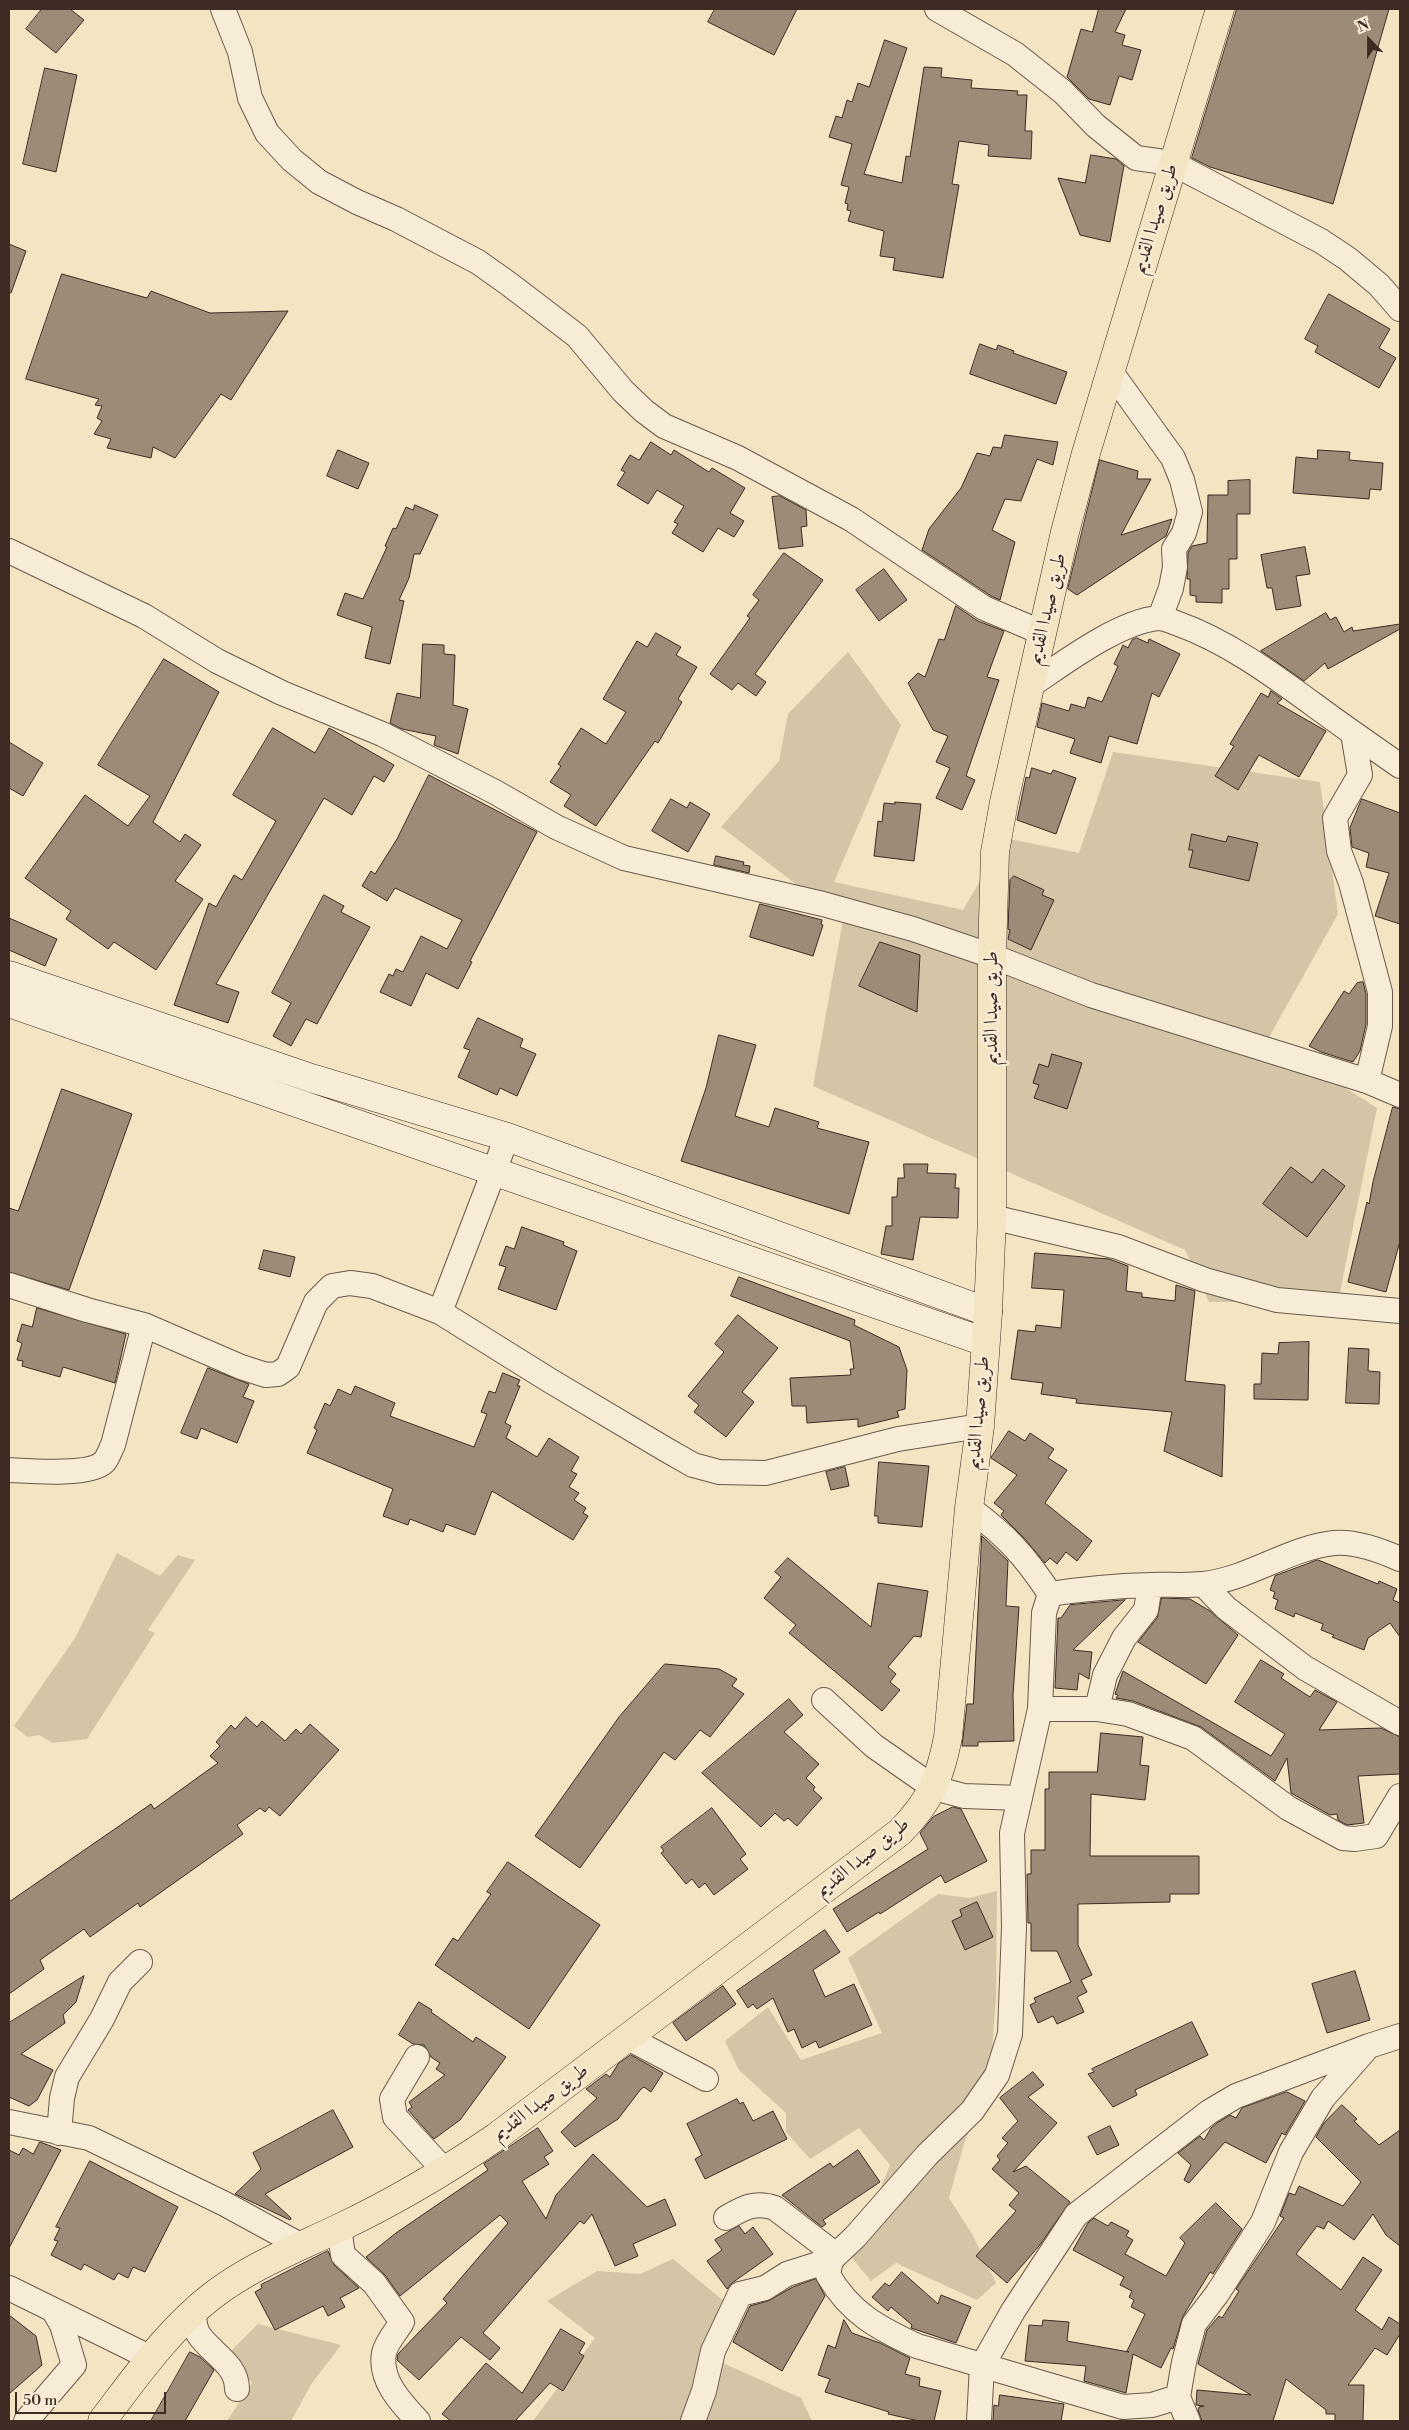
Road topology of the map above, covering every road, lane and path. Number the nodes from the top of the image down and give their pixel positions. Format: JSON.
{"nodes":[{"id":1,"x":223,"y":9,"type":"edge"},
{"id":2,"x":937,"y":9,"type":"edge"},
{"id":3,"x":1220,"y":9,"type":"edge"},
{"id":4,"x":1172,"y":163,"type":"junction"},
{"id":5,"x":1400,"y":309,"type":"edge"},
{"id":6,"x":1110,"y":372,"type":"junction"},
{"id":7,"x":9,"y":551,"type":"edge"},
{"id":8,"x":1160,"y":618,"type":"junction"},
{"id":9,"x":1043,"y":633,"type":"junction"},
{"id":10,"x":1031,"y":685,"type":"junction"},
{"id":11,"x":1353,"y":733,"type":"junction"},
{"id":12,"x":1400,"y":766,"type":"edge"},
{"id":13,"x":992,"y":956,"type":"junction"},
{"id":14,"x":9,"y":975,"type":"edge"},
{"id":15,"x":9,"y":1003,"type":"edge"},
{"id":16,"x":1367,"y":1081,"type":"junction"},
{"id":17,"x":1400,"y":1095,"type":"edge"},
{"id":18,"x":507,"y":1138,"type":"junction"},
{"id":19,"x":494,"y":1172,"type":"junction"},
{"id":20,"x":992,"y":1218,"type":"junction"},
{"id":21,"x":9,"y":1285,"type":"edge"},
{"id":22,"x":1400,"y":1311,"type":"edge"},
{"id":23,"x":440,"y":1312,"type":"junction"},
{"id":24,"x":988,"y":1312,"type":"junction"},
{"id":25,"x":144,"y":1325,"type":"junction"},
{"id":26,"x":985,"y":1342,"type":"junction"},
{"id":27,"x":980,"y":1426,"type":"junction"},
{"id":28,"x":9,"y":1470,"type":"edge"},
{"id":29,"x":969,"y":1508,"type":"junction"},
{"id":30,"x":1400,"y":1560,"type":"edge"},
{"id":31,"x":1203,"y":1584,"type":"junction"},
{"id":32,"x":1150,"y":1585,"type":"junction"},
{"id":33,"x":1050,"y":1594,"type":"junction"},
{"id":34,"x":824,"y":1700,"type":"dead end"},
{"id":35,"x":1040,"y":1709,"type":"junction"},
{"id":36,"x":1096,"y":1710,"type":"junction"},
{"id":37,"x":1400,"y":1723,"type":"edge"},
{"id":38,"x":934,"y":1788,"type":"junction"},
{"id":39,"x":1400,"y":1796,"type":"edge"},
{"id":40,"x":1020,"y":1798,"type":"junction"},
{"id":41,"x":140,"y":1962,"type":"dead end"},
{"id":42,"x":1400,"y":2036,"type":"edge"},
{"id":43,"x":628,"y":2038,"type":"junction"},
{"id":44,"x":1369,"y":2046,"type":"junction"},
{"id":45,"x":417,"y":2057,"type":"dead end"},
{"id":46,"x":706,"y":2079,"type":"dead end"},
{"id":47,"x":9,"y":2122,"type":"edge"},
{"id":48,"x":59,"y":2132,"type":"junction"},
{"id":49,"x":445,"y":2171,"type":"junction"},
{"id":50,"x":726,"y":2218,"type":"dead end"},
{"id":51,"x":339,"y":2228,"type":"junction"},
{"id":52,"x":300,"y":2245,"type":"junction"},
{"id":53,"x":834,"y":2258,"type":"junction"},
{"id":54,"x":9,"y":2288,"type":"edge"},
{"id":55,"x":54,"y":2311,"type":"junction"},
{"id":56,"x":193,"y":2312,"type":"junction"},
{"id":57,"x":151,"y":2358,"type":"junction"},
{"id":58,"x":982,"y":2366,"type":"junction"},
{"id":59,"x":237,"y":2390,"type":"dead end"},
{"id":60,"x":1178,"y":2397,"type":"junction"},
{"id":61,"x":26,"y":2421,"type":"edge"},
{"id":62,"x":102,"y":2421,"type":"edge"},
{"id":63,"x":418,"y":2421,"type":"edge"},
{"id":64,"x":693,"y":2421,"type":"edge"},
{"id":65,"x":979,"y":2421,"type":"edge"},
{"id":66,"x":1188,"y":2421,"type":"edge"}],
"edges":[{"from":1,"to":9,"type":"street"},
{"from":2,"to":4,"type":"street"},
{"from":3,"to":4,"type":"highway","name":"طريق صيدا القديم"},
{"from":4,"to":5,"type":"street"},
{"from":4,"to":6,"type":"highway","name":"طريق صيدا القديم"},
{"from":6,"to":8,"type":"street"},
{"from":6,"to":9,"type":"highway","name":"طريق صيدا القديم"},
{"from":7,"to":13,"type":"street"},
{"from":8,"to":10,"type":"street"},
{"from":8,"to":11,"type":"street"},
{"from":9,"to":10,"type":"highway","name":"طريق صيدا القديم"},
{"from":10,"to":13,"type":"highway","name":"طريق صيدا القديم"},
{"from":11,"to":12,"type":"street"},
{"from":11,"to":16,"type":"street"},
{"from":13,"to":16,"type":"street"},
{"from":13,"to":20,"type":"highway","name":"طريق صيدا القديم"},
{"from":14,"to":18,"type":"street"},
{"from":15,"to":19,"type":"street"},
{"from":16,"to":17,"type":"street"},
{"from":18,"to":19,"type":"street"},
{"from":18,"to":24,"type":"street"},
{"from":19,"to":23,"type":"street"},
{"from":19,"to":26,"type":"street"},
{"from":20,"to":22,"type":"street"},
{"from":20,"to":24,"type":"highway","name":"طريق صيدا القديم"},
{"from":21,"to":25,"type":"street"},
{"from":23,"to":25,"type":"street"},
{"from":23,"to":27,"type":"street"},
{"from":24,"to":26,"type":"highway","name":"طريق صيدا القديم"},
{"from":25,"to":28,"type":"street"},
{"from":26,"to":27,"type":"highway","name":"طريق صيدا القديم"},
{"from":27,"to":29,"type":"highway","name":"طريق صيدا القديم"},
{"from":29,"to":33,"type":"street"},
{"from":29,"to":38,"type":"highway","name":"طريق صيدا القديم"},
{"from":30,"to":31,"type":"street"},
{"from":31,"to":32,"type":"street"},
{"from":31,"to":37,"type":"street"},
{"from":32,"to":33,"type":"street"},
{"from":32,"to":36,"type":"street"},
{"from":33,"to":35,"type":"street"},
{"from":34,"to":38,"type":"street"},
{"from":35,"to":36,"type":"street"},
{"from":35,"to":40,"type":"street"},
{"from":36,"to":39,"type":"street"},
{"from":38,"to":40,"type":"street"},
{"from":38,"to":43,"type":"highway","name":"طريق صيدا القديم"},
{"from":40,"to":53,"type":"street"},
{"from":41,"to":48,"type":"street"},
{"from":42,"to":44,"type":"street"},
{"from":43,"to":46,"type":"street"},
{"from":43,"to":49,"type":"highway","name":"طريق صيدا القديم"},
{"from":44,"to":58,"type":"street"},
{"from":44,"to":60,"type":"street"},
{"from":45,"to":49,"type":"street"},
{"from":47,"to":48,"type":"street"},
{"from":48,"to":52,"type":"street"},
{"from":49,"to":51,"type":"highway","name":"طريق صيدا القديم"},
{"from":50,"to":53,"type":"street"},
{"from":51,"to":52,"type":"highway","name":"طريق صيدا القديم"},
{"from":51,"to":63,"type":"street"},
{"from":52,"to":56,"type":"highway","name":"طريق صيدا القديم"},
{"from":53,"to":58,"type":"street"},
{"from":53,"to":64,"type":"street"},
{"from":54,"to":55,"type":"street"},
{"from":55,"to":57,"type":"street"},
{"from":55,"to":61,"type":"street"},
{"from":56,"to":57,"type":"highway","name":"طريق صيدا القديم"},
{"from":56,"to":59,"type":"street"},
{"from":57,"to":62,"type":"highway","name":"طريق صيدا القديم"},
{"from":58,"to":60,"type":"street"},
{"from":58,"to":65,"type":"street"},
{"from":60,"to":66,"type":"street"}]}
